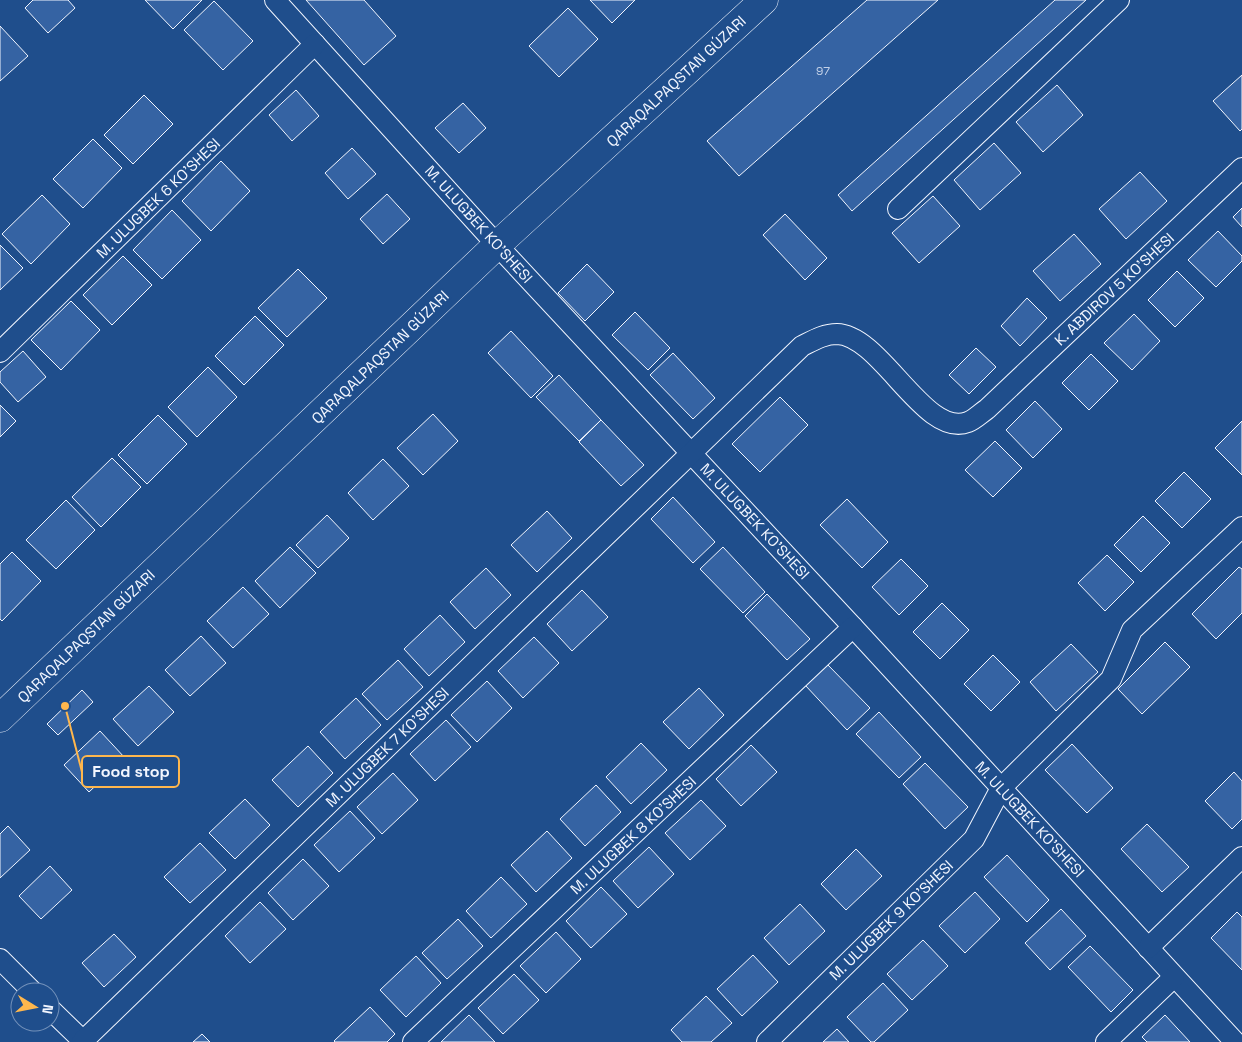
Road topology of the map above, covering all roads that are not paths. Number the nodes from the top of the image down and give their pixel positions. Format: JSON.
{"nodes":[{"id":1,"x":275,"y":0,"type":"edge"},
{"id":2,"x":764,"y":0,"type":"edge"},
{"id":3,"x":1119,"y":0,"type":"edge"},
{"id":4,"x":315,"y":44,"type":"junction"},
{"id":5,"x":1242,"y":168,"type":"edge"},
{"id":6,"x":898,"y":209,"type":"dead end"},
{"id":7,"x":498,"y":245,"type":"junction"},
{"id":8,"x":0,"y":352,"type":"edge"},
{"id":9,"x":691,"y":452,"type":"junction"},
{"id":10,"x":1242,"y":527,"type":"edge"},
{"id":11,"x":853,"y":627,"type":"junction"},
{"id":12,"x":0,"y":718,"type":"edge"},
{"id":13,"x":1001,"y":788,"type":"junction"},
{"id":14,"x":1242,"y":857,"type":"edge"},
{"id":15,"x":1148,"y":948,"type":"junction"},
{"id":16,"x":0,"y":960,"type":"edge"},
{"id":17,"x":1174,"y":977,"type":"junction"},
{"id":18,"x":23,"y":982,"type":"edge"},
{"id":19,"x":60,"y":1019,"type":"edge"},
{"id":20,"x":83,"y":1042,"type":"edge"},
{"id":21,"x":413,"y":1042,"type":"edge"},
{"id":22,"x":767,"y":1042,"type":"edge"},
{"id":23,"x":1106,"y":1042,"type":"edge"},
{"id":24,"x":1235,"y":1042,"type":"edge"}],
"edges":[{"from":1,"to":4,"type":"street","name":"M. ULUGBEK KO'SHESI"},
{"from":2,"to":7,"type":"street"},
{"from":3,"to":6,"type":"street"},
{"from":4,"to":7,"type":"street","name":"M. ULUGBEK KO'SHESI"},
{"from":4,"to":8,"type":"street","name":"M. ULUGBEK 6 KO'SHESI"},
{"from":5,"to":9,"type":"street","name":"K. ABDIROV 5 KO'SHESI"},
{"from":7,"to":9,"type":"street","name":"M. ULUGBEK KO'SHESI"},
{"from":7,"to":12,"type":"street"},
{"from":9,"to":11,"type":"street","name":"M. ULUGBEK KO'SHESI"},
{"from":9,"to":20,"type":"street","name":"M. ULUGBEK 7 KO'SHESI"},
{"from":10,"to":13,"type":"street","name":"M. ULUGBEK 9 KO'SHESI"},
{"from":11,"to":13,"type":"street","name":"M. ULUGBEK KO'SHESI"},
{"from":11,"to":21,"type":"street","name":"M. ULUGBEK 8 KO'SHESI"},
{"from":13,"to":15,"type":"street","name":"M. ULUGBEK KO'SHESI"},
{"from":13,"to":22,"type":"street","name":"M. ULUGBEK 9 KO'SHESI"},
{"from":14,"to":15,"type":"street"},
{"from":15,"to":17,"type":"street","name":"M. ULUGBEK KO'SHESI"},
{"from":16,"to":18,"type":"street"},
{"from":17,"to":23,"type":"street"},
{"from":17,"to":24,"type":"street","name":"M. ULUGBEK KO'SHESI"},
{"from":19,"to":20,"type":"street"}]}
